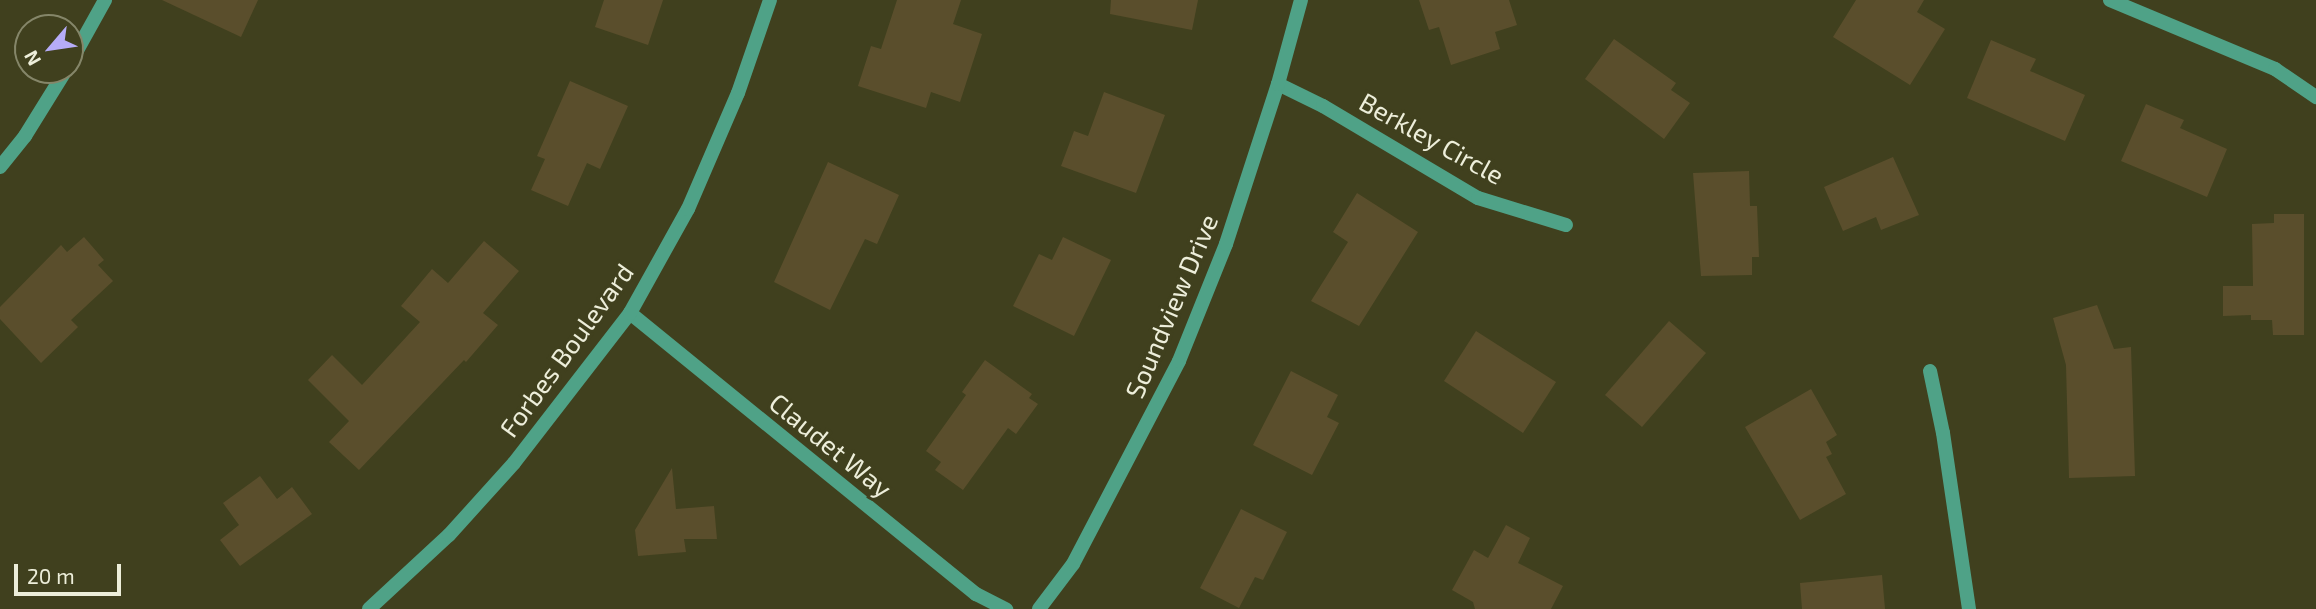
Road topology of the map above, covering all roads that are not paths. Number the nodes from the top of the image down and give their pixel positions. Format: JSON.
{"nodes":[{"id":1,"x":105,"y":0,"type":"edge"},
{"id":2,"x":770,"y":0,"type":"edge"},
{"id":3,"x":1301,"y":0,"type":"edge"},
{"id":4,"x":2110,"y":0,"type":"edge"},
{"id":5,"x":84,"y":38,"type":"edge"},
{"id":6,"x":57,"y":84,"type":"edge"},
{"id":7,"x":1278,"y":84,"type":"junction"},
{"id":8,"x":2316,"y":97,"type":"edge"},
{"id":9,"x":0,"y":167,"type":"edge"},
{"id":10,"x":1566,"y":225,"type":"dead end"},
{"id":11,"x":630,"y":313,"type":"junction"},
{"id":12,"x":1930,"y":371,"type":"dead end"},
{"id":13,"x":369,"y":609,"type":"edge"},
{"id":14,"x":1006,"y":609,"type":"edge"},
{"id":15,"x":1039,"y":609,"type":"edge"},
{"id":16,"x":1969,"y":609,"type":"edge"}],
"edges":[{"from":1,"to":5,"type":"street"},
{"from":2,"to":11,"type":"street","name":"Forbes Boulevard"},
{"from":3,"to":7,"type":"street","name":"Soundview Drive"},
{"from":4,"to":8,"type":"street"},
{"from":6,"to":9,"type":"street"},
{"from":7,"to":10,"type":"street","name":"Berkley Circle"},
{"from":7,"to":15,"type":"street","name":"Soundview Drive"},
{"from":11,"to":13,"type":"street","name":"Forbes Boulevard"},
{"from":11,"to":14,"type":"street","name":"Claudet Way"},
{"from":12,"to":16,"type":"street"}]}
